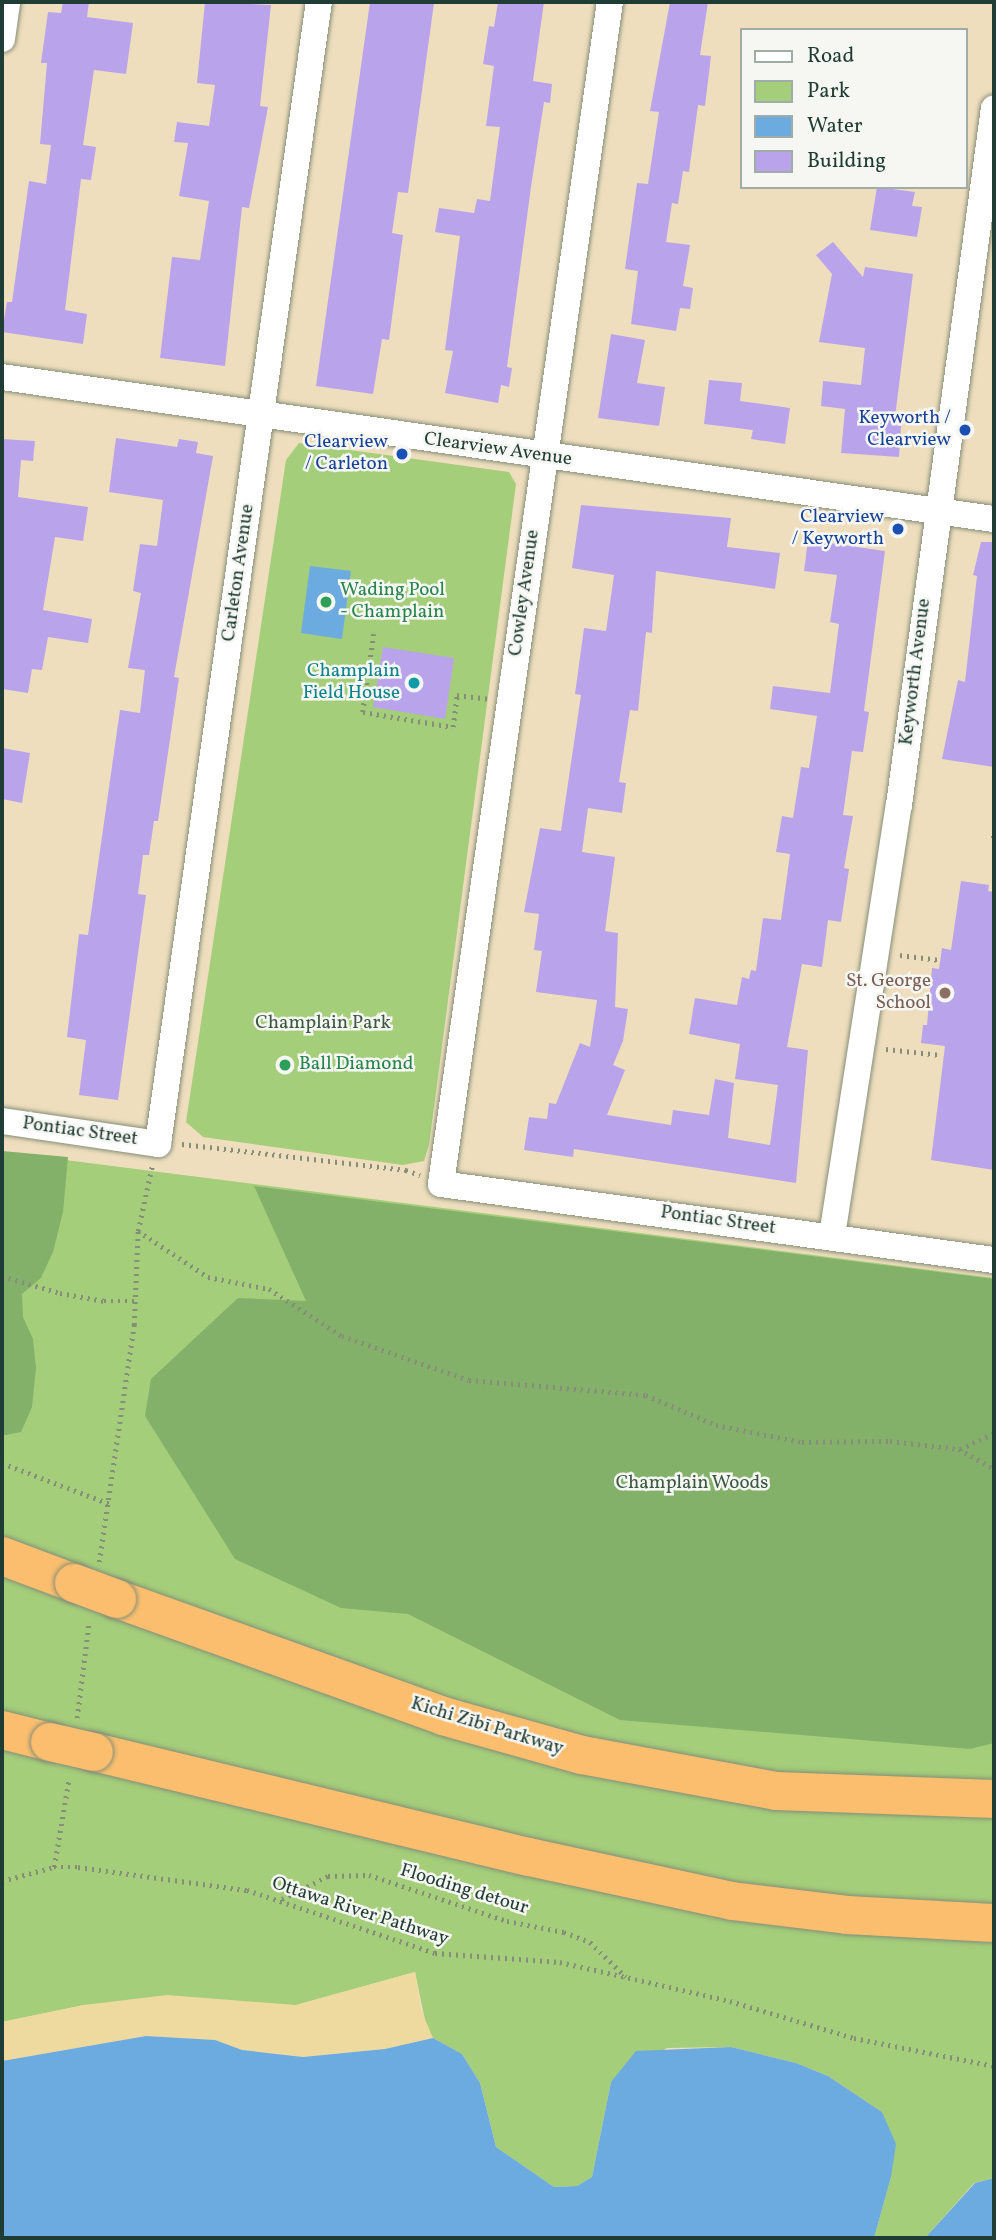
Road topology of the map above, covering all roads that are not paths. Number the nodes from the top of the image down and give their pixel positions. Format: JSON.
{"nodes":[{"id":1,"x":7,"y":2,"type":"edge"},
{"id":2,"x":319,"y":2,"type":"edge"},
{"id":3,"x":610,"y":2,"type":"edge"},
{"id":4,"x":2,"y":39,"type":"edge"},
{"id":5,"x":994,"y":108,"type":"edge"},
{"id":6,"x":2,"y":377,"type":"edge"},
{"id":7,"x":261,"y":417,"type":"junction"},
{"id":8,"x":545,"y":457,"type":"junction"},
{"id":9,"x":937,"y":511,"type":"junction"},
{"id":10,"x":994,"y":519,"type":"edge"},
{"id":11,"x":2,"y":1121,"type":"edge"},
{"id":12,"x":158,"y":1144,"type":"joint"},
{"id":13,"x":441,"y":1184,"type":"joint"},
{"id":14,"x":832,"y":1236,"type":"junction"},
{"id":15,"x":994,"y":1260,"type":"edge"},
{"id":16,"x":2,"y":1556,"type":"edge"},
{"id":17,"x":2,"y":1730,"type":"edge"},
{"id":18,"x":994,"y":1799,"type":"edge"},
{"id":19,"x":994,"y":1923,"type":"edge"}],
"edges":[{"from":1,"to":4,"type":"street"},
{"from":2,"to":7,"type":"street","name":"Carleton Avenue"},
{"from":3,"to":8,"type":"street","name":"Cowley Avenue"},
{"from":5,"to":9,"type":"street","name":"Keyworth Avenue"},
{"from":6,"to":7,"type":"street","name":"Clearview Avenue"},
{"from":7,"to":8,"type":"street","name":"Clearview Avenue"},
{"from":7,"to":12,"type":"street","name":"Carleton Avenue"},
{"from":8,"to":9,"type":"street","name":"Clearview Avenue"},
{"from":8,"to":13,"type":"street","name":"Cowley Avenue"},
{"from":9,"to":10,"type":"street","name":"Clearview Avenue"},
{"from":9,"to":14,"type":"street","name":"Keyworth Avenue"},
{"from":11,"to":12,"type":"street","name":"Pontiac Street"},
{"from":13,"to":14,"type":"street","name":"Pontiac Street"},
{"from":14,"to":15,"type":"street","name":"Pontiac Street"},
{"from":16,"to":18,"type":"highway","name":"Kichi Zībī Parkway"},
{"from":17,"to":19,"type":"highway"}]}
